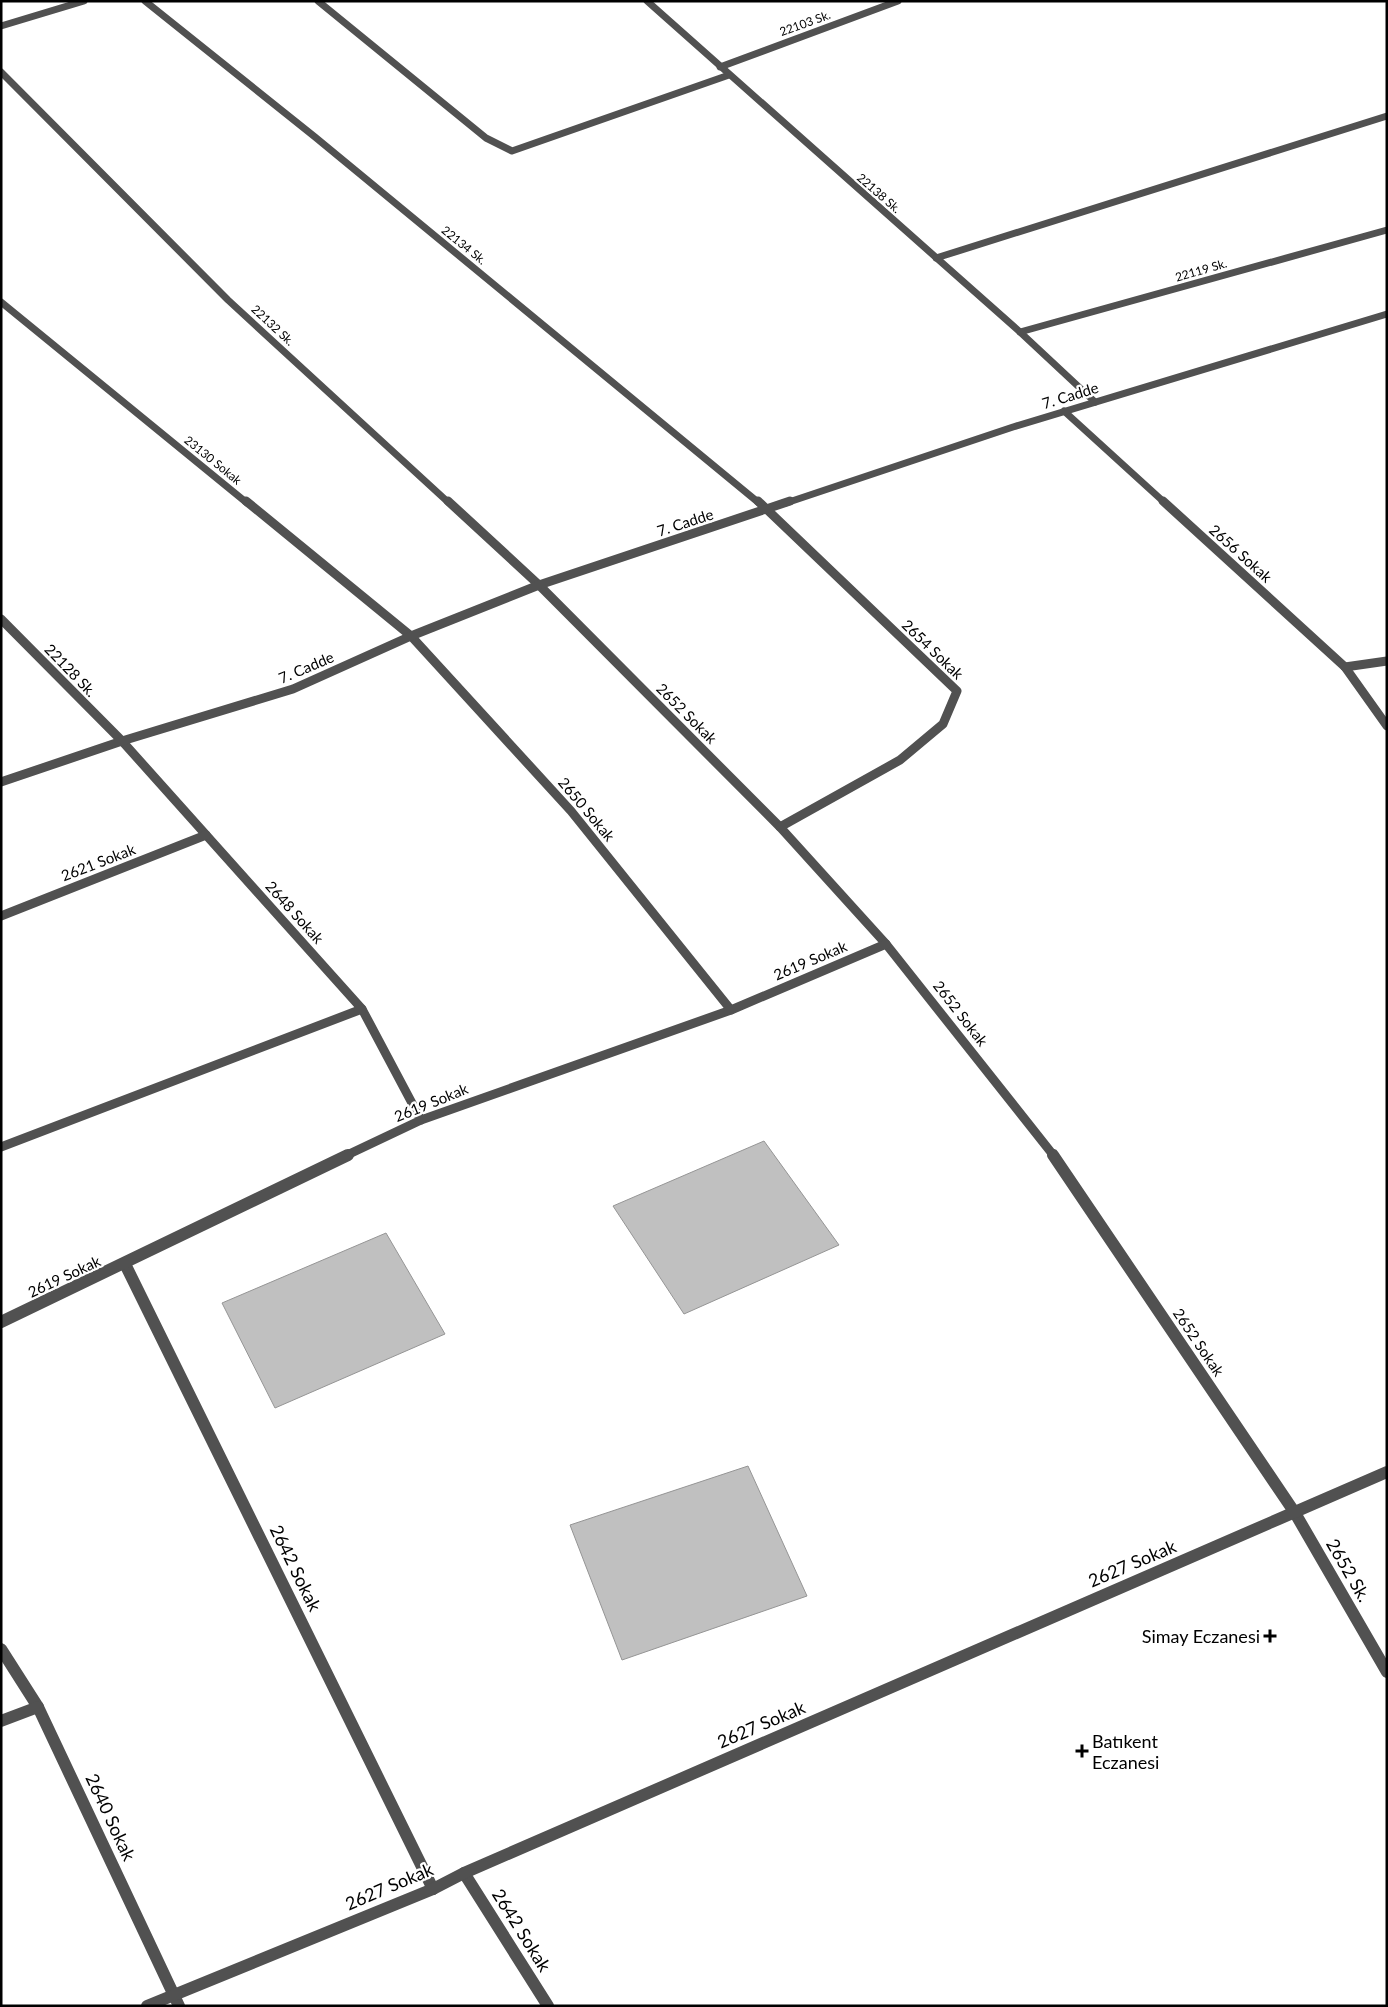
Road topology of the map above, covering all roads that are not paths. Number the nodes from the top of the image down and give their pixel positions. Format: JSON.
{"nodes":[{"id":1,"x":84,"y":1,"type":"edge"},
{"id":2,"x":145,"y":1,"type":"edge"},
{"id":3,"x":318,"y":1,"type":"edge"},
{"id":4,"x":647,"y":1,"type":"edge"},
{"id":5,"x":898,"y":1,"type":"edge"},
{"id":6,"x":1,"y":26,"type":"edge"},
{"id":7,"x":720,"y":67,"type":"junction"},
{"id":8,"x":1,"y":72,"type":"edge"},
{"id":9,"x":729,"y":75,"type":"junction"},
{"id":10,"x":1387,"y":116,"type":"edge"},
{"id":11,"x":1387,"y":230,"type":"edge"},
{"id":12,"x":936,"y":258,"type":"junction"},
{"id":13,"x":1,"y":302,"type":"edge"},
{"id":14,"x":1387,"y":314,"type":"edge"},
{"id":15,"x":1020,"y":332,"type":"junction"},
{"id":16,"x":1095,"y":402,"type":"junction"},
{"id":17,"x":1064,"y":411,"type":"junction"},
{"id":18,"x":767,"y":509,"type":"junction"},
{"id":19,"x":539,"y":585,"type":"junction"},
{"id":20,"x":1,"y":619,"type":"edge"},
{"id":21,"x":411,"y":636,"type":"junction"},
{"id":22,"x":1387,"y":661,"type":"edge"},
{"id":23,"x":1345,"y":666,"type":"junction"},
{"id":24,"x":1387,"y":726,"type":"edge"},
{"id":25,"x":122,"y":741,"type":"junction"},
{"id":26,"x":1,"y":782,"type":"edge"},
{"id":27,"x":780,"y":827,"type":"junction"},
{"id":28,"x":206,"y":835,"type":"junction"},
{"id":29,"x":1,"y":916,"type":"edge"},
{"id":30,"x":886,"y":944,"type":"junction"},
{"id":31,"x":362,"y":1009,"type":"junction"},
{"id":32,"x":731,"y":1010,"type":"junction"},
{"id":33,"x":421,"y":1120,"type":"junction"},
{"id":34,"x":1,"y":1147,"type":"edge"},
{"id":35,"x":125,"y":1264,"type":"junction"},
{"id":36,"x":2,"y":1319,"type":"edge"},
{"id":37,"x":1387,"y":1472,"type":"edge"},
{"id":38,"x":1295,"y":1513,"type":"junction"},
{"id":39,"x":1,"y":1649,"type":"edge"},
{"id":40,"x":1387,"y":1672,"type":"edge"},
{"id":41,"x":38,"y":1707,"type":"junction"},
{"id":42,"x":1,"y":1721,"type":"edge"},
{"id":43,"x":464,"y":1873,"type":"junction"},
{"id":44,"x":433,"y":1889,"type":"junction"},
{"id":45,"x":177,"y":2000,"type":"edge"},
{"id":46,"x":147,"y":2006,"type":"edge"},
{"id":47,"x":548,"y":2006,"type":"edge"}],
"edges":[{"from":1,"to":6,"type":"street"},
{"from":2,"to":18,"type":"street","name":"22134 Sk."},
{"from":3,"to":9,"type":"street"},
{"from":4,"to":7,"type":"street","name":"22138 Sk."},
{"from":5,"to":7,"type":"street","name":"22103 Sk."},
{"from":7,"to":9,"type":"street","name":"22138 Sk."},
{"from":8,"to":19,"type":"street","name":"22132 Sk."},
{"from":9,"to":12,"type":"street","name":"22138 Sk."},
{"from":10,"to":12,"type":"street"},
{"from":11,"to":15,"type":"street","name":"22119 Sk."},
{"from":12,"to":15,"type":"street","name":"22138 Sk."},
{"from":13,"to":21,"type":"street","name":"23130 Sokak"},
{"from":14,"to":16,"type":"street","name":"7. Cadde"},
{"from":15,"to":16,"type":"street","name":"22138 Sk."},
{"from":16,"to":17,"type":"street","name":"7. Cadde"},
{"from":17,"to":18,"type":"street","name":"7. Cadde"},
{"from":17,"to":23,"type":"street","name":"2656 Sokak"},
{"from":18,"to":19,"type":"street","name":"7. Cadde"},
{"from":18,"to":27,"type":"street","name":"2654 Sokak"},
{"from":19,"to":21,"type":"street","name":"7. Cadde"},
{"from":19,"to":27,"type":"street","name":"2652 Sokak"},
{"from":20,"to":25,"type":"street","name":"22128 Sk."},
{"from":21,"to":25,"type":"street","name":"7. Cadde"},
{"from":21,"to":32,"type":"street","name":"2650 Sokak"},
{"from":22,"to":23,"type":"street"},
{"from":23,"to":24,"type":"street","name":"2656 Sokak"},
{"from":25,"to":26,"type":"street","name":"7. Cadde"},
{"from":25,"to":28,"type":"street","name":"2648 Sokak"},
{"from":27,"to":30,"type":"street","name":"2652 Sokak"},
{"from":28,"to":29,"type":"street","name":"2621 Sokak"},
{"from":28,"to":31,"type":"street","name":"2648 Sokak"},
{"from":30,"to":32,"type":"street","name":"2619 Sokak"},
{"from":30,"to":38,"type":"street","name":"2652 Sokak"},
{"from":31,"to":33,"type":"street","name":"2648 Sokak"},
{"from":31,"to":34,"type":"street"},
{"from":32,"to":33,"type":"street","name":"2619 Sokak"},
{"from":33,"to":35,"type":"street","name":"2619 Sokak"},
{"from":35,"to":36,"type":"street","name":"2619 Sokak"},
{"from":35,"to":44,"type":"street","name":"2642 Sokak"},
{"from":37,"to":38,"type":"street","name":"2627 Sokak"},
{"from":38,"to":40,"type":"street","name":"2652 Sk."},
{"from":38,"to":43,"type":"street","name":"2627 Sokak"},
{"from":39,"to":41,"type":"street","name":"2640 Sokak"},
{"from":41,"to":42,"type":"street"},
{"from":41,"to":45,"type":"street","name":"2640 Sokak"},
{"from":43,"to":44,"type":"street","name":"2627 Sokak"},
{"from":43,"to":47,"type":"street","name":"2642 Sokak"},
{"from":44,"to":45,"type":"street","name":"2627 Sokak"},
{"from":45,"to":46,"type":"street","name":"2627 Sokak"}]}
